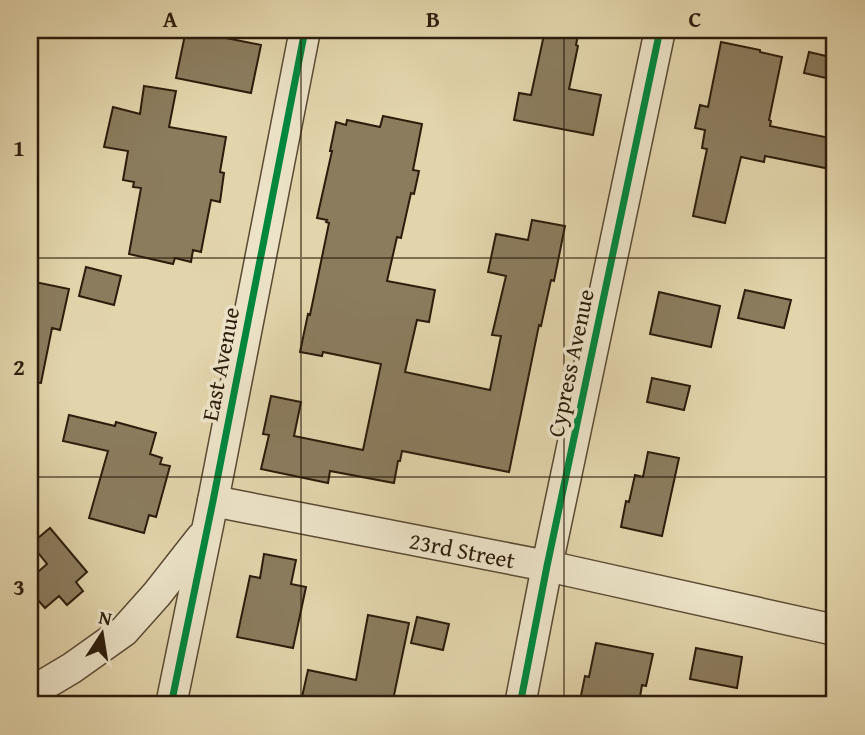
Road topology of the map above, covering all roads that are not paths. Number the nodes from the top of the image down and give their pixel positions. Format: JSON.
{"nodes":[{"id":1,"x":305,"y":30,"type":"edge"},
{"id":2,"x":660,"y":30,"type":"edge"},
{"id":3,"x":213,"y":501,"type":"junction"},
{"id":4,"x":206,"y":532,"type":"junction"},
{"id":5,"x":547,"y":566,"type":"junction"},
{"id":6,"x":835,"y":630,"type":"edge"},
{"id":7,"x":30,"y":693,"type":"edge"},
{"id":8,"x":171,"y":705,"type":"edge"},
{"id":9,"x":520,"y":705,"type":"edge"}],
"edges":[{"from":1,"to":3,"type":"street","name":"East Avenue"},
{"from":2,"to":5,"type":"street","name":"Cypress Avenue"},
{"from":3,"to":4,"type":"street","name":"East Avenue"},
{"from":3,"to":5,"type":"street","name":"23rd Street"},
{"from":4,"to":7,"type":"street"},
{"from":4,"to":8,"type":"street","name":"East Avenue"},
{"from":5,"to":6,"type":"street","name":"23rd Street"},
{"from":5,"to":9,"type":"street","name":"Cypress Avenue"}]}
